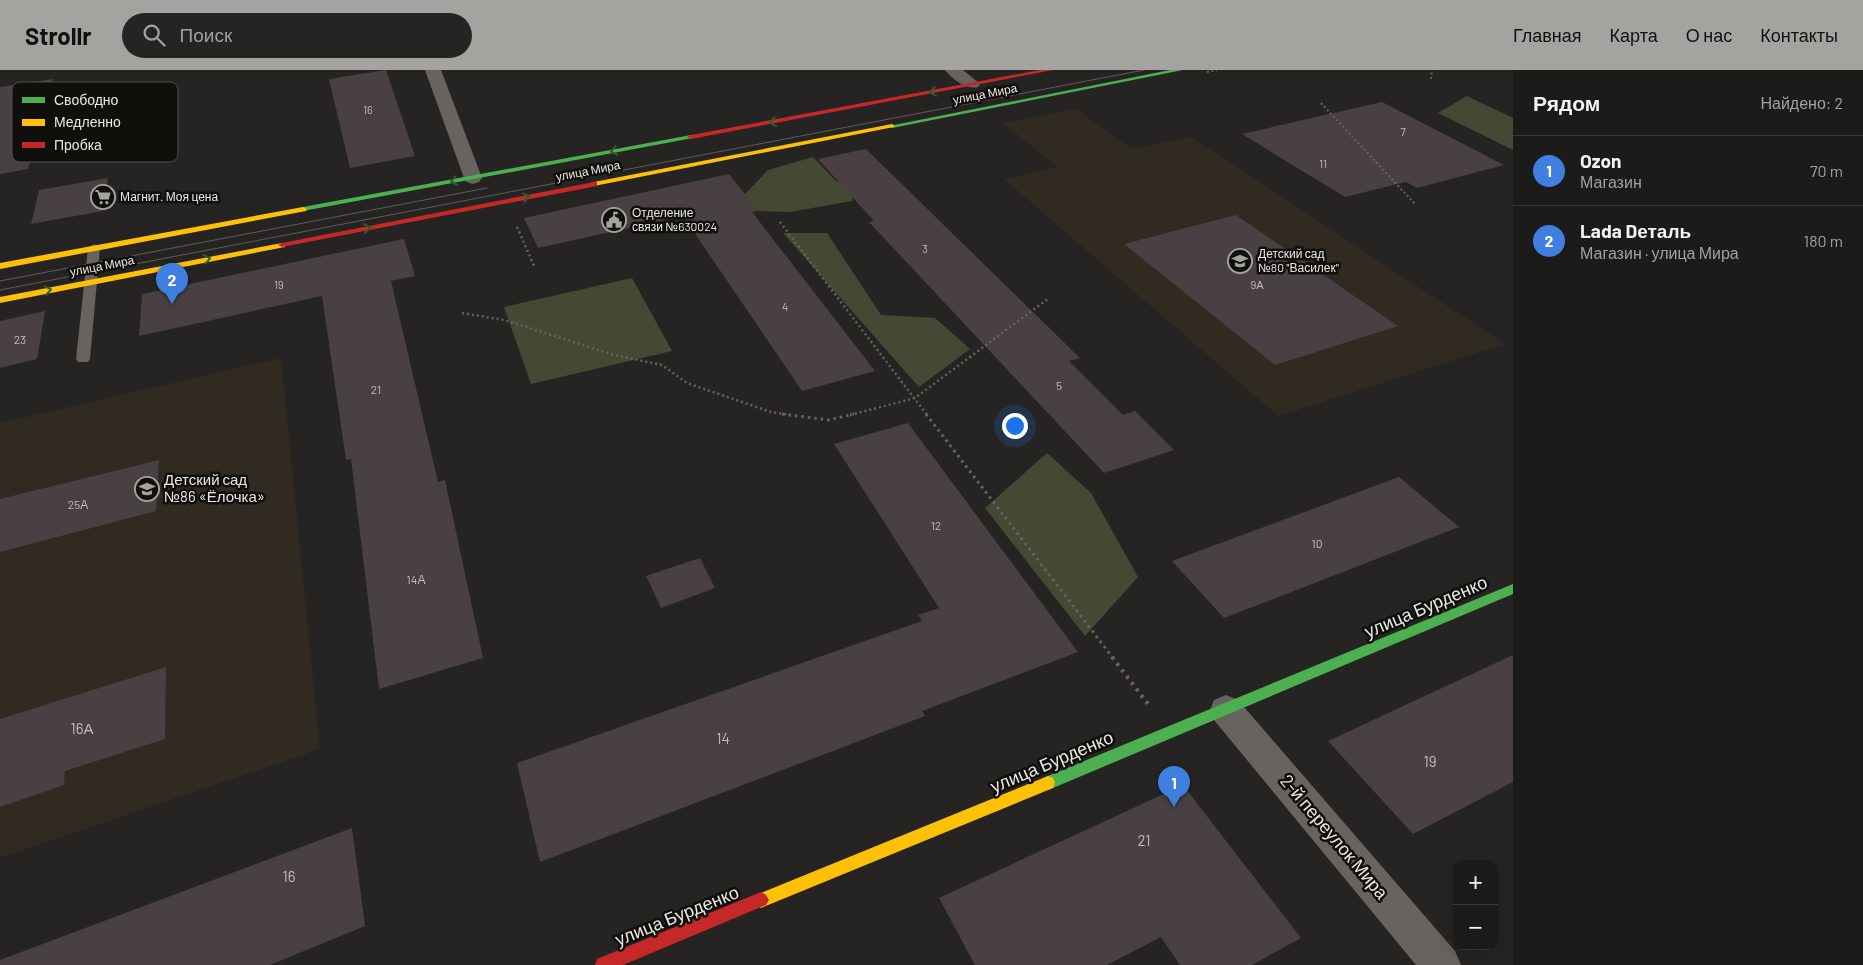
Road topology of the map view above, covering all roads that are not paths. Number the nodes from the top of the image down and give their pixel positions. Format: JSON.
{"nodes":[{"id":1,"x":433,"y":70,"type":"edge"},
{"id":2,"x":953,"y":70,"type":"edge"},
{"id":3,"x":1050,"y":70,"type":"edge"},
{"id":4,"x":1180,"y":70,"type":"edge"},
{"id":5,"x":972,"y":84,"type":"junction"},
{"id":6,"x":473,"y":178,"type":"junction"},
{"id":7,"x":94,"y":248,"type":"junction"},
{"id":8,"x":0,"y":266,"type":"edge"},
{"id":9,"x":90,"y":282,"type":"junction"},
{"id":10,"x":0,"y":300,"type":"edge"},
{"id":11,"x":83,"y":360,"type":"dead end"},
{"id":12,"x":1513,"y":589,"type":"edge"},
{"id":13,"x":1226,"y":710,"type":"junction"},
{"id":14,"x":603,"y":965,"type":"edge"},
{"id":15,"x":1441,"y":965,"type":"edge"}],
"edges":[{"from":1,"to":6,"type":"street"},
{"from":2,"to":5,"type":"street"},
{"from":3,"to":5,"type":"street","name":"улица Мира"},
{"from":9,"to":4,"type":"street","name":"улица Мира","one_way":true},
{"from":5,"to":6,"type":"street","name":"улица Мира","one_way":true},
{"from":6,"to":7,"type":"street","name":"улица Мира","one_way":true},
{"from":7,"to":8,"type":"street","name":"улица Мира"},
{"from":7,"to":9,"type":"lane"},
{"from":10,"to":9,"type":"street","name":"улица Мира","one_way":true},
{"from":9,"to":11,"type":"lane"},
{"from":12,"to":13,"type":"street","name":"улица Бурденко"},
{"from":13,"to":14,"type":"street","name":"улица Бурденко"},
{"from":13,"to":15,"type":"street","name":"2-й переулок Мира"}]}
